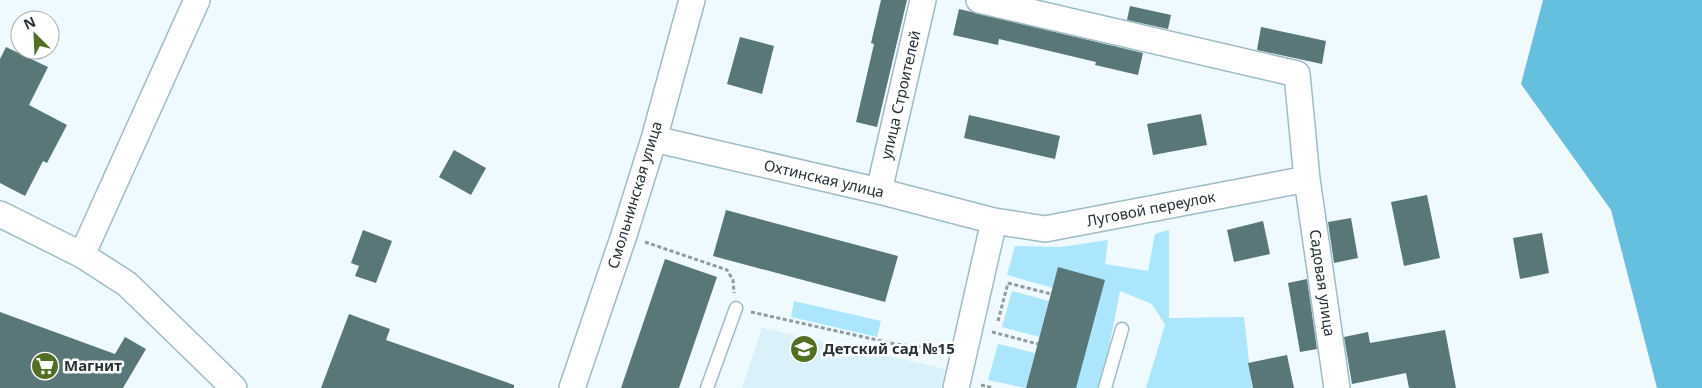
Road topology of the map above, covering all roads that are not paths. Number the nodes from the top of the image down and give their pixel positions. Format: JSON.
{"nodes":[{"id":1,"x":197,"y":0,"type":"edge"},
{"id":2,"x":692,"y":0,"type":"edge"},
{"id":3,"x":923,"y":0,"type":"edge"},
{"id":4,"x":979,"y":0,"type":"edge"},
{"id":5,"x":654,"y":139,"type":"junction"},
{"id":6,"x":1307,"y":179,"type":"junction"},
{"id":7,"x":879,"y":191,"type":"junction"},
{"id":8,"x":0,"y":214,"type":"edge"},
{"id":9,"x":994,"y":221,"type":"junction"},
{"id":10,"x":82,"y":255,"type":"junction"},
{"id":11,"x":736,"y":308,"type":"road end"},
{"id":12,"x":1122,"y":330,"type":"dead end"},
{"id":13,"x":234,"y":388,"type":"edge"},
{"id":14,"x":572,"y":388,"type":"edge"},
{"id":15,"x":707,"y":388,"type":"edge"},
{"id":16,"x":956,"y":388,"type":"edge"},
{"id":17,"x":1105,"y":388,"type":"edge"},
{"id":18,"x":1337,"y":388,"type":"edge"}],
"edges":[{"from":1,"to":10,"type":"street"},
{"from":2,"to":5,"type":"street","name":"Смольнинская улица"},
{"from":3,"to":7,"type":"street","name":"улица Строителей"},
{"from":4,"to":6,"type":"street","name":"Садовая улица"},
{"from":5,"to":7,"type":"street","name":"Охтинская улица"},
{"from":5,"to":14,"type":"street","name":"Смольнинская улица"},
{"from":6,"to":9,"type":"street","name":"Луговой переулок"},
{"from":6,"to":18,"type":"street","name":"Садовая улица"},
{"from":7,"to":9,"type":"street","name":"Охтинская улица"},
{"from":8,"to":10,"type":"street"},
{"from":9,"to":16,"type":"street"},
{"from":10,"to":13,"type":"street"},
{"from":11,"to":15,"type":"lane"},
{"from":12,"to":17,"type":"lane"}]}
